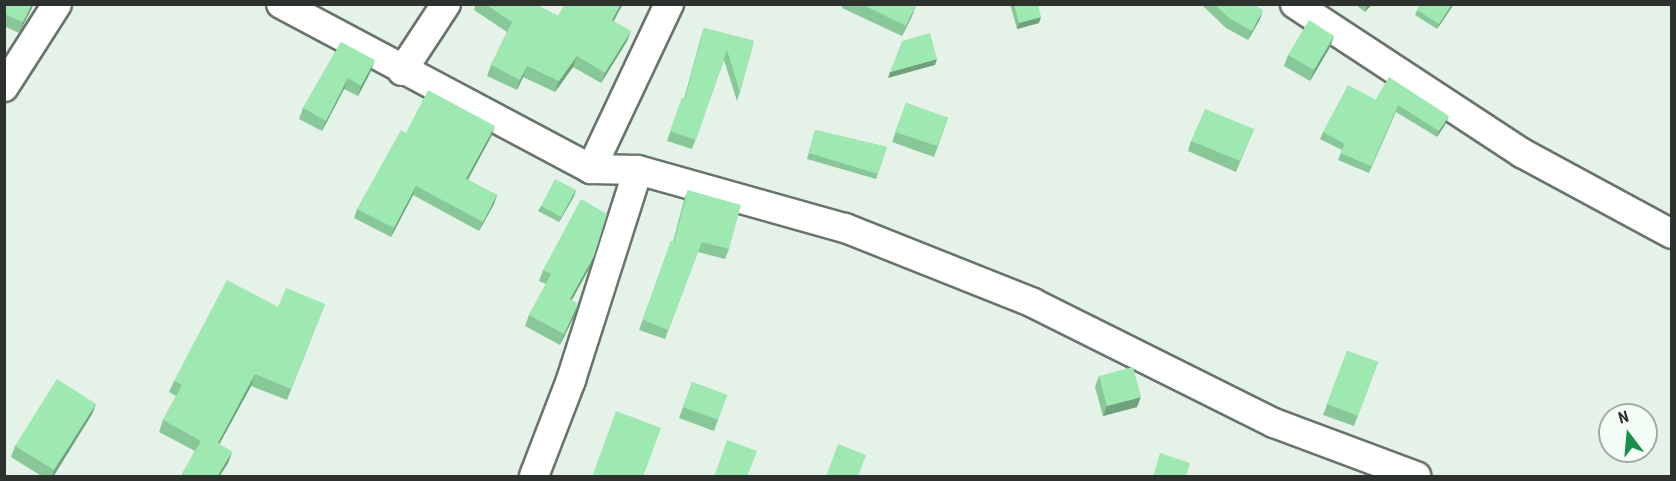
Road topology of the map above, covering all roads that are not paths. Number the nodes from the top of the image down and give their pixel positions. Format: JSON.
{"nodes":[{"id":1,"x":57,"y":4,"type":"edge"},
{"id":2,"x":280,"y":4,"type":"edge"},
{"id":3,"x":446,"y":4,"type":"edge"},
{"id":4,"x":669,"y":4,"type":"edge"},
{"id":5,"x":1298,"y":5,"type":"edge"},
{"id":6,"x":402,"y":71,"type":"junction"},
{"id":7,"x":4,"y":87,"type":"edge"},
{"id":8,"x":591,"y":169,"type":"junction"},
{"id":9,"x":638,"y":170,"type":"junction"},
{"id":10,"x":1671,"y":234,"type":"edge"},
{"id":11,"x":534,"y":477,"type":"edge"},
{"id":12,"x":1416,"y":477,"type":"edge"}],
"edges":[{"from":1,"to":7,"type":"street"},
{"from":2,"to":6,"type":"street"},
{"from":3,"to":6,"type":"street"},
{"from":4,"to":8,"type":"street"},
{"from":5,"to":10,"type":"street"},
{"from":6,"to":8,"type":"street"},
{"from":8,"to":9,"type":"street"},
{"from":9,"to":11,"type":"street"},
{"from":9,"to":12,"type":"street"}]}
